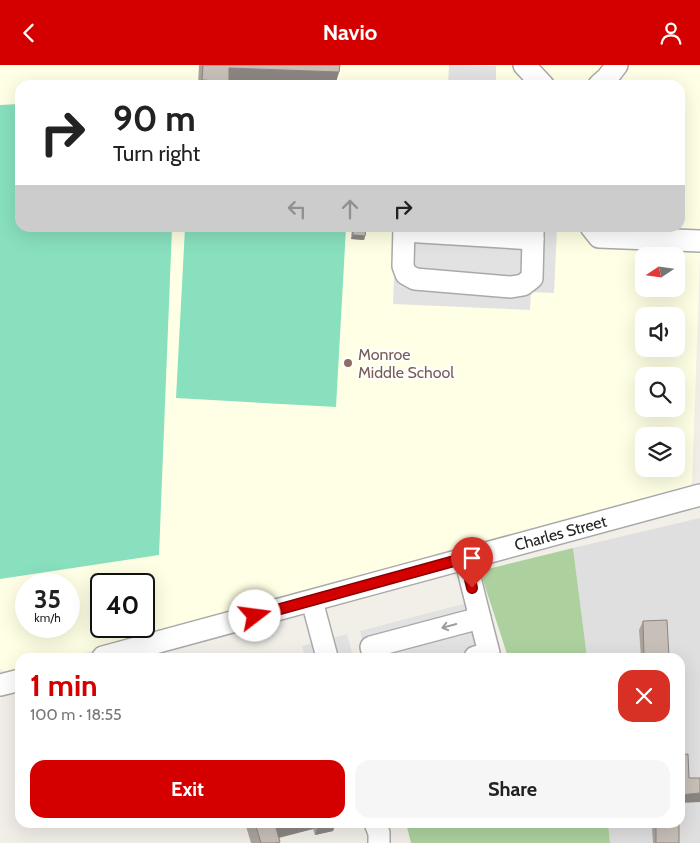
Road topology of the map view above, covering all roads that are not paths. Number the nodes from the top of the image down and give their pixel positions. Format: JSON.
{"nodes":[{"id":1,"x":524,"y":65,"type":"edge"},
{"id":2,"x":617,"y":65,"type":"edge"},
{"id":3,"x":538,"y":80,"type":"edge"},
{"id":4,"x":604,"y":80,"type":"edge"},
{"id":5,"x":404,"y":232,"type":"edge"},
{"id":6,"x":501,"y":232,"type":"edge"},
{"id":7,"x":594,"y":232,"type":"edge"},
{"id":8,"x":533,"y":233,"type":"edge"},
{"id":9,"x":700,"y":241,"type":"edge"},
{"id":10,"x":700,"y":495,"type":"edge"},
{"id":11,"x":465,"y":558,"type":"junction"},
{"id":12,"x":312,"y":601,"type":"junction"},
{"id":13,"x":480,"y":618,"type":"junction"},
{"id":14,"x":118,"y":653,"type":"edge"},
{"id":15,"x":326,"y":653,"type":"edge"},
{"id":16,"x":373,"y":653,"type":"edge"},
{"id":17,"x":489,"y":653,"type":"edge"},
{"id":18,"x":15,"y":681,"type":"edge"},
{"id":19,"x":0,"y":685,"type":"edge"},
{"id":20,"x":377,"y":828,"type":"edge"},
{"id":21,"x":379,"y":843,"type":"edge"}],
"edges":[{"from":1,"to":3,"type":"street"},
{"from":2,"to":4,"type":"street"},
{"from":5,"to":8,"type":"street"},
{"from":6,"to":8,"type":"street"},
{"from":7,"to":9,"type":"street"},
{"from":10,"to":11,"type":"street","name":"Charles Street"},
{"from":11,"to":12,"type":"street","name":"Charles Street"},
{"from":11,"to":13,"type":"street"},
{"from":12,"to":14,"type":"street","name":"Charles Street"},
{"from":12,"to":15,"type":"street"},
{"from":13,"to":16,"type":"street","one_way":true},
{"from":13,"to":17,"type":"street"},
{"from":18,"to":19,"type":"street"},
{"from":20,"to":21,"type":"street"}]}
